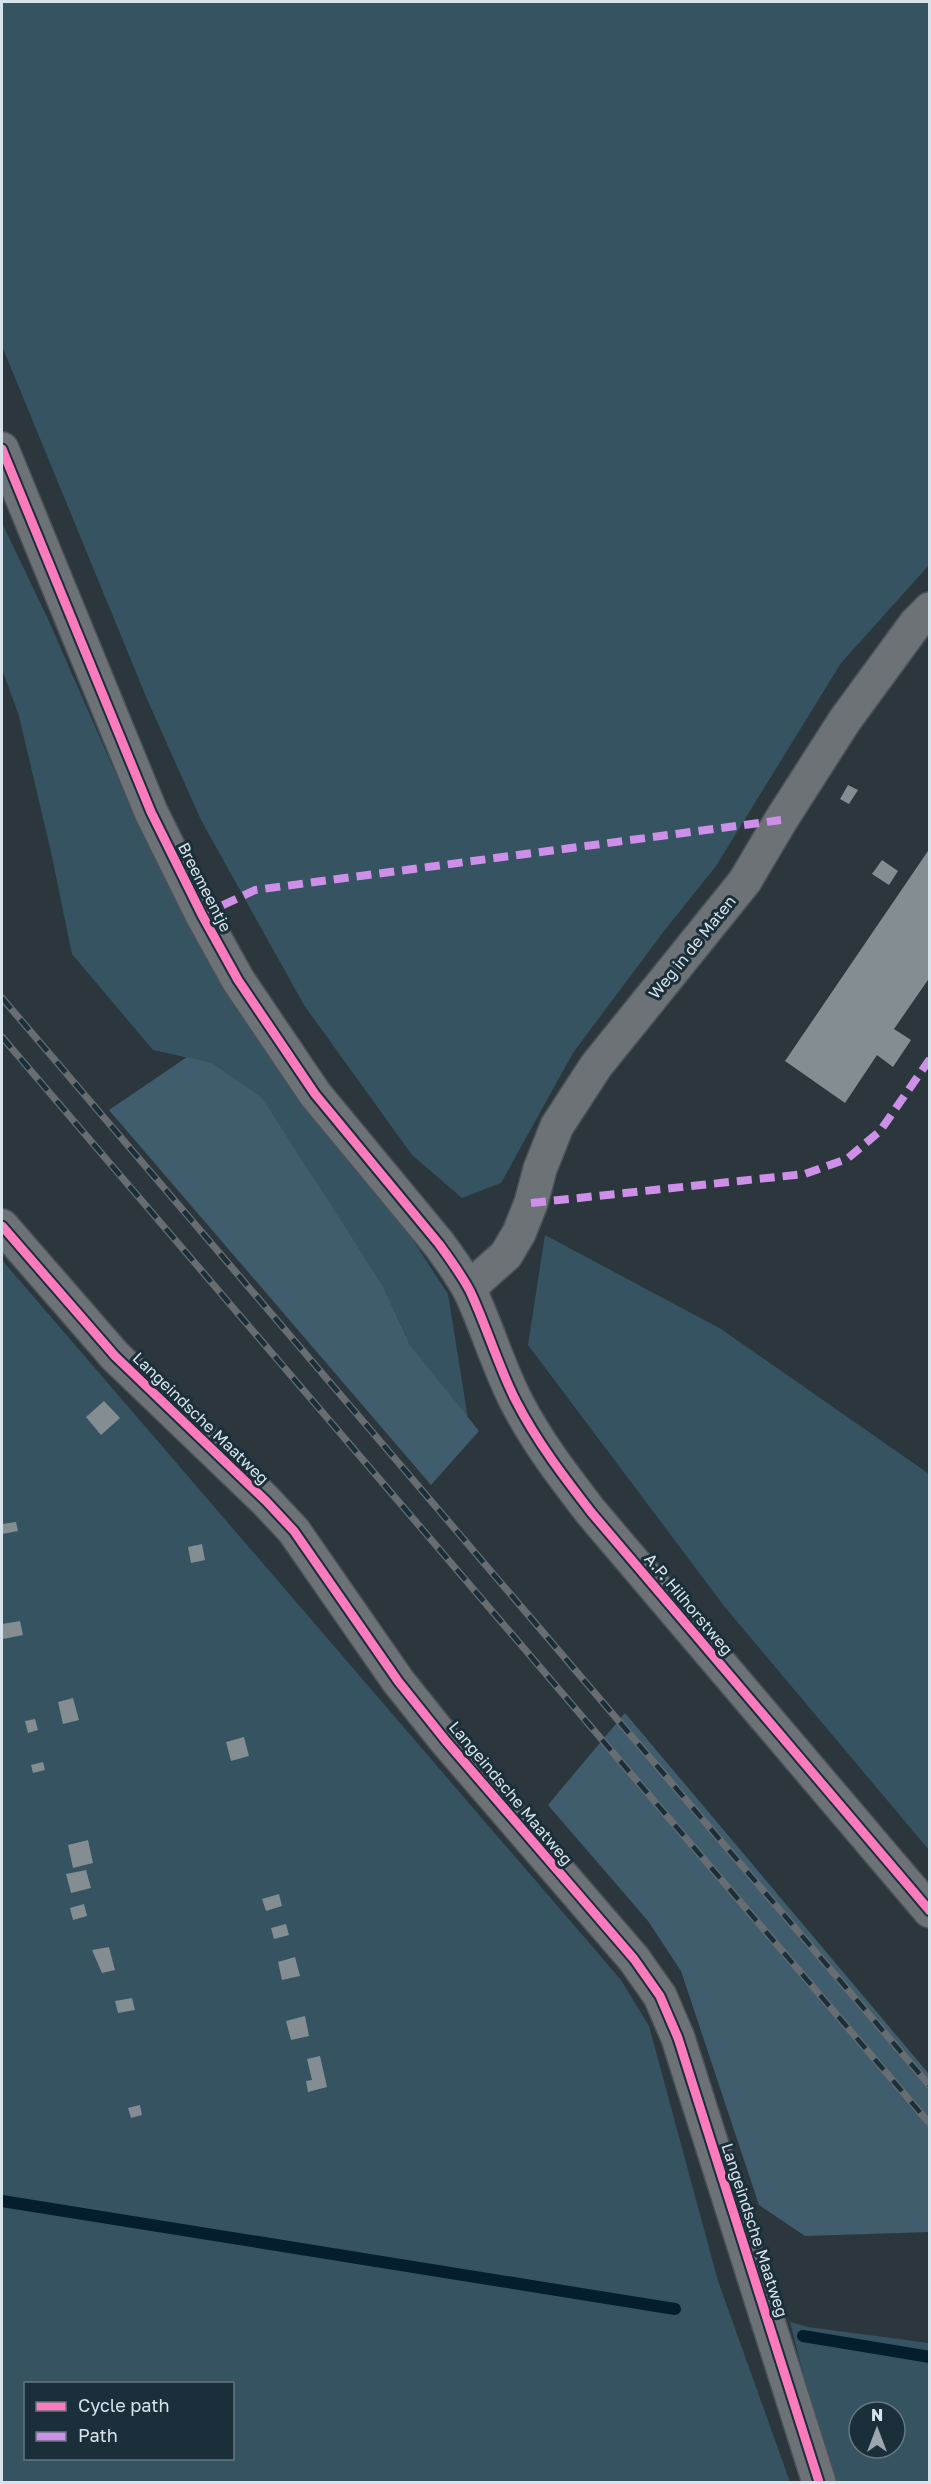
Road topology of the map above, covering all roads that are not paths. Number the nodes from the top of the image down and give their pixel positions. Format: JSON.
{"nodes":[{"id":1,"x":2,"y":449,"type":"edge"},
{"id":2,"x":930,"y":609,"type":"edge"},
{"id":3,"x":2,"y":1226,"type":"edge"},
{"id":4,"x":468,"y":1288,"type":"junction"},
{"id":5,"x":930,"y":1911,"type":"edge"},
{"id":6,"x":819,"y":2482,"type":"edge"}],
"edges":[{"from":1,"to":4,"type":"street","name":"Breemeentje"},
{"from":2,"to":4,"type":"street","name":"Weg in de Maten"},
{"from":3,"to":6,"type":"street","name":"Langeindsche Maatweg"},
{"from":4,"to":5,"type":"street","name":"A.P. Hilhorstweg"}]}
